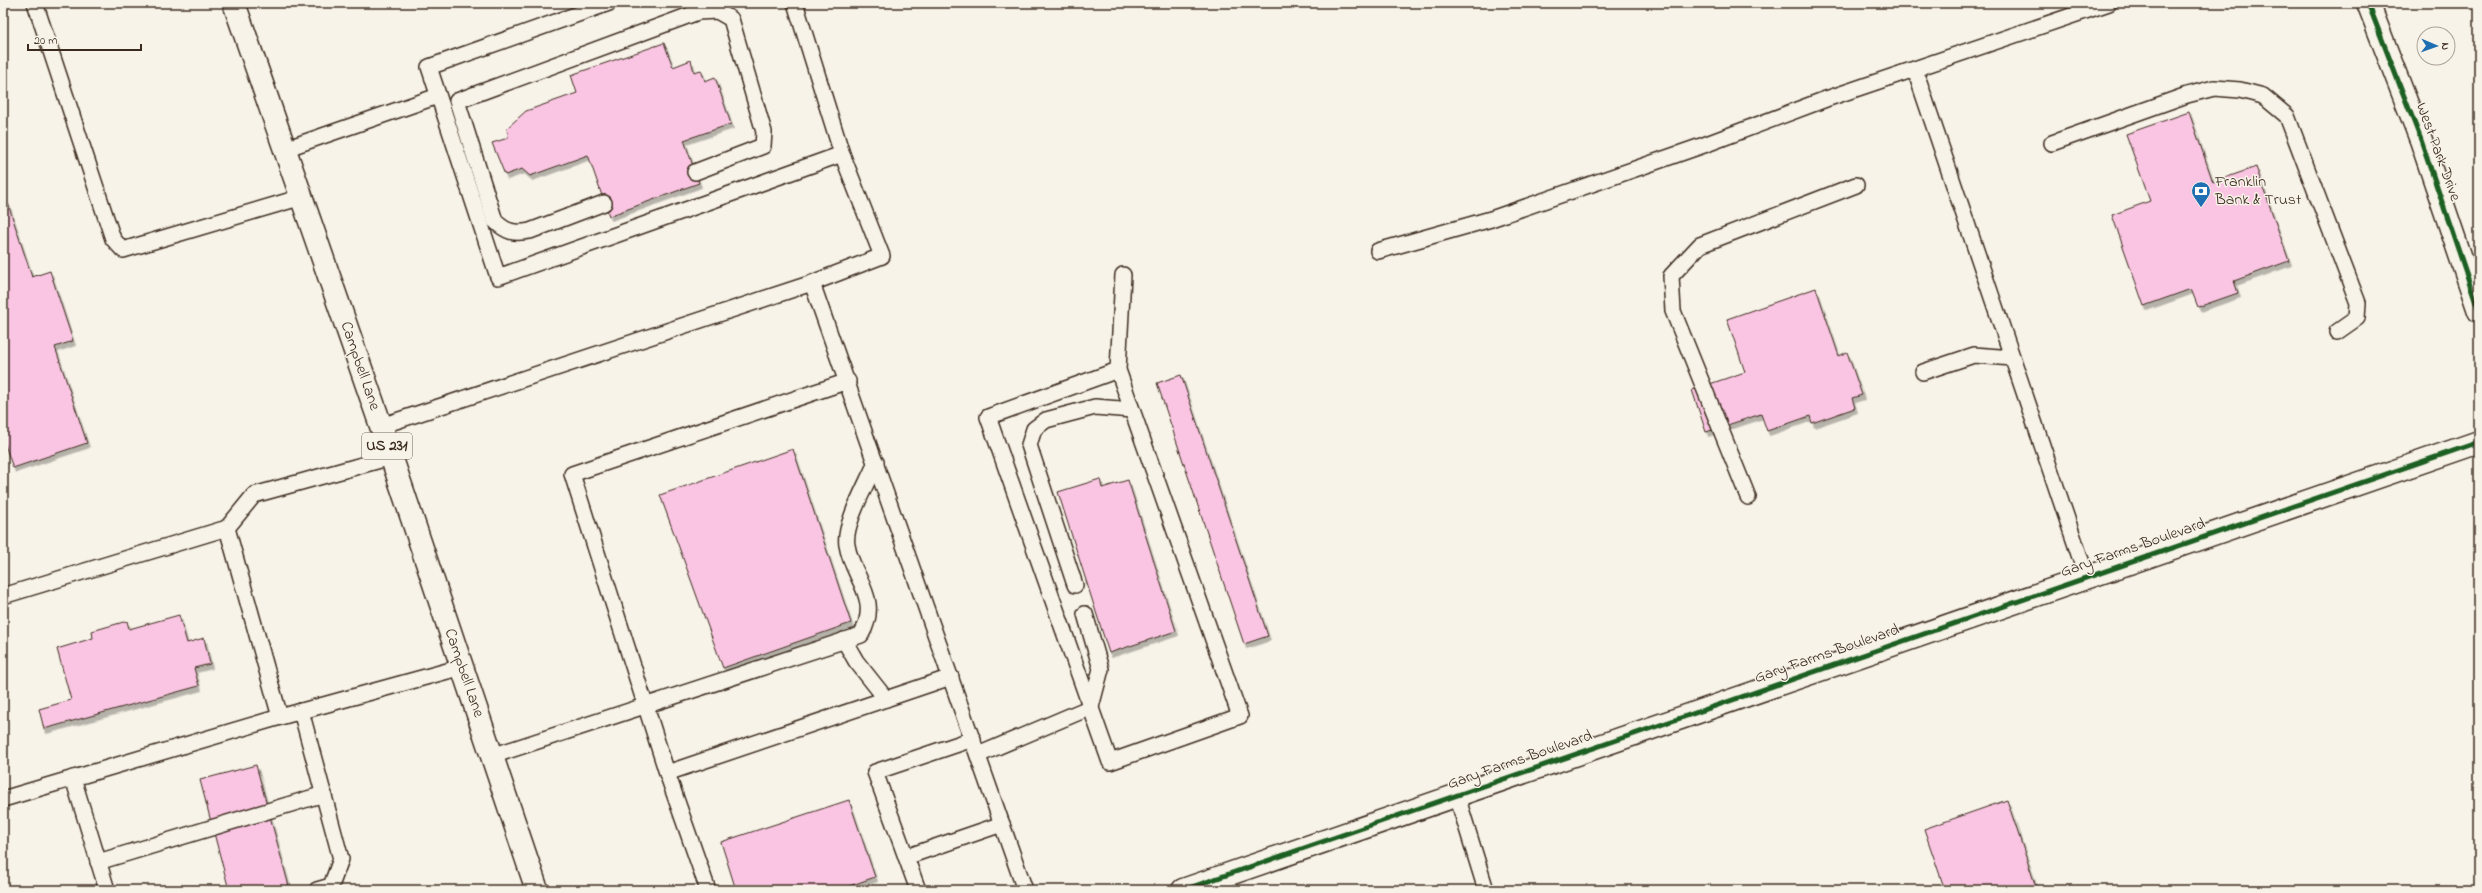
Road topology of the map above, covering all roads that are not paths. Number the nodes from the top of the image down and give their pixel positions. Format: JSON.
{"nodes":[{"id":1,"x":234,"y":3,"type":"edge"},
{"id":2,"x":609,"y":3,"type":"edge"},
{"id":3,"x":795,"y":3,"type":"edge"},
{"id":4,"x":2109,"y":3,"type":"edge"},
{"id":5,"x":2368,"y":3,"type":"edge"},
{"id":6,"x":39,"y":4,"type":"edge"},
{"id":7,"x":718,"y":7,"type":"edge"},
{"id":8,"x":1915,"y":70,"type":"junction"},
{"id":9,"x":438,"y":96,"type":"junction"},
{"id":10,"x":2052,"y":143,"type":"dead end"},
{"id":11,"x":285,"y":149,"type":"junction"},
{"id":12,"x":842,"y":154,"type":"junction"},
{"id":13,"x":695,"y":172,"type":"dead end"},
{"id":14,"x":1856,"y":185,"type":"dead end"},
{"id":15,"x":302,"y":197,"type":"junction"},
{"id":16,"x":604,"y":203,"type":"dead end"},
{"id":17,"x":1378,"y":252,"type":"dead end"},
{"id":18,"x":1123,"y":275,"type":"dead end"},
{"id":19,"x":812,"y":283,"type":"junction"},
{"id":20,"x":2479,"y":311,"type":"edge"},
{"id":21,"x":2337,"y":332,"type":"dead end"},
{"id":22,"x":2012,"y":358,"type":"junction"},
{"id":23,"x":1118,"y":370,"type":"junction"},
{"id":24,"x":1923,"y":372,"type":"dead end"},
{"id":25,"x":848,"y":381,"type":"junction"},
{"id":26,"x":1132,"y":410,"type":"junction"},
{"id":27,"x":381,"y":426,"type":"junction"},
{"id":28,"x":2479,"y":442,"type":"edge"},
{"id":29,"x":391,"y":457,"type":"junction"},
{"id":30,"x":876,"y":462,"type":"junction"},
{"id":31,"x":1748,"y":497,"type":"dead end"},
{"id":32,"x":227,"y":528,"type":"junction"},
{"id":33,"x":2087,"y":578,"type":"junction"},
{"id":34,"x":1075,"y":584,"type":"dead end"},
{"id":35,"x":3,"y":596,"type":"edge"},
{"id":36,"x":1085,"y":614,"type":"dead end"},
{"id":37,"x":844,"y":640,"type":"junction"},
{"id":38,"x":462,"y":667,"type":"junction"},
{"id":39,"x":951,"y":677,"type":"junction"},
{"id":40,"x":886,"y":699,"type":"junction"},
{"id":41,"x":646,"y":705,"type":"junction"},
{"id":42,"x":1091,"y":707,"type":"junction"},
{"id":43,"x":302,"y":711,"type":"junction"},
{"id":44,"x":280,"y":717,"type":"junction"},
{"id":45,"x":973,"y":739,"type":"junction"},
{"id":46,"x":978,"y":755,"type":"junction"},
{"id":47,"x":492,"y":756,"type":"junction"},
{"id":48,"x":667,"y":773,"type":"junction"},
{"id":49,"x":73,"y":778,"type":"junction"},
{"id":50,"x":324,"y":794,"type":"junction"},
{"id":51,"x":1457,"y":796,"type":"junction"},
{"id":52,"x":3,"y":799,"type":"edge"},
{"id":53,"x":1002,"y":824,"type":"junction"},
{"id":54,"x":906,"y":857,"type":"junction"},
{"id":55,"x":98,"y":862,"type":"junction"},
{"id":56,"x":107,"y":890,"type":"edge"},
{"id":57,"x":317,"y":890,"type":"edge"},
{"id":58,"x":537,"y":890,"type":"edge"},
{"id":59,"x":708,"y":890,"type":"edge"},
{"id":60,"x":918,"y":890,"type":"edge"},
{"id":61,"x":1025,"y":890,"type":"edge"},
{"id":62,"x":1182,"y":890,"type":"edge"},
{"id":63,"x":1486,"y":890,"type":"edge"}],
"edges":[{"from":1,"to":11,"type":"street","name":"Campbell Lane","number":"US 231"},
{"from":2,"to":9,"type":"lane"},
{"from":3,"to":12,"type":"lane"},
{"from":4,"to":8,"type":"lane"},
{"from":5,"to":20,"type":"street","name":"West Park Drive"},
{"from":6,"to":15,"type":"lane"},
{"from":7,"to":13,"type":"lane"},
{"from":7,"to":16,"type":"lane"},
{"from":8,"to":17,"type":"lane"},
{"from":8,"to":22,"type":"lane"},
{"from":9,"to":11,"type":"lane"},
{"from":9,"to":12,"type":"lane"},
{"from":10,"to":21,"type":"lane"},
{"from":11,"to":15,"type":"street","name":"Campbell Lane","number":"US 231"},
{"from":12,"to":19,"type":"lane"},
{"from":14,"to":31,"type":"lane"},
{"from":15,"to":27,"type":"street","name":"Campbell Lane","number":"US 231"},
{"from":18,"to":23,"type":"lane"},
{"from":19,"to":25,"type":"lane"},
{"from":19,"to":27,"type":"lane"},
{"from":22,"to":24,"type":"lane"},
{"from":22,"to":33,"type":"lane"},
{"from":23,"to":26,"type":"lane"},
{"from":23,"to":42,"type":"lane"},
{"from":25,"to":30,"type":"lane"},
{"from":25,"to":41,"type":"lane"},
{"from":26,"to":34,"type":"lane"},
{"from":26,"to":42,"type":"lane"},
{"from":27,"to":29,"type":"street","name":"Campbell Lane","number":"US 231"},
{"from":28,"to":33,"type":"street","name":"Gary Farms Boulevard"},
{"from":29,"to":32,"type":"lane"},
{"from":29,"to":38,"type":"street","name":"Campbell Lane","number":"US 231"},
{"from":30,"to":37,"type":"lane"},
{"from":30,"to":39,"type":"lane"},
{"from":32,"to":35,"type":"lane"},
{"from":32,"to":44,"type":"lane"},
{"from":33,"to":51,"type":"street","name":"Gary Farms Boulevard"},
{"from":36,"to":42,"type":"lane"},
{"from":37,"to":40,"type":"lane"},
{"from":37,"to":41,"type":"lane"},
{"from":38,"to":43,"type":"lane"},
{"from":38,"to":47,"type":"street","name":"Campbell Lane","number":"US 231"},
{"from":39,"to":40,"type":"lane"},
{"from":39,"to":45,"type":"lane"},
{"from":40,"to":48,"type":"lane"},
{"from":41,"to":47,"type":"lane"},
{"from":41,"to":48,"type":"lane"},
{"from":42,"to":46,"type":"lane"},
{"from":43,"to":44,"type":"lane"},
{"from":43,"to":50,"type":"lane"},
{"from":44,"to":49,"type":"lane"},
{"from":45,"to":46,"type":"lane"},
{"from":45,"to":54,"type":"lane"},
{"from":46,"to":53,"type":"lane"},
{"from":47,"to":58,"type":"street","name":"Campbell Lane","number":"US 231"},
{"from":48,"to":59,"type":"lane"},
{"from":49,"to":52,"type":"lane"},
{"from":49,"to":55,"type":"lane"},
{"from":50,"to":55,"type":"lane"},
{"from":50,"to":57,"type":"lane"},
{"from":51,"to":62,"type":"street","name":"Gary Farms Boulevard"},
{"from":51,"to":63,"type":"lane"},
{"from":53,"to":54,"type":"lane"},
{"from":53,"to":61,"type":"lane"},
{"from":54,"to":60,"type":"lane"},
{"from":55,"to":56,"type":"lane"}]}
